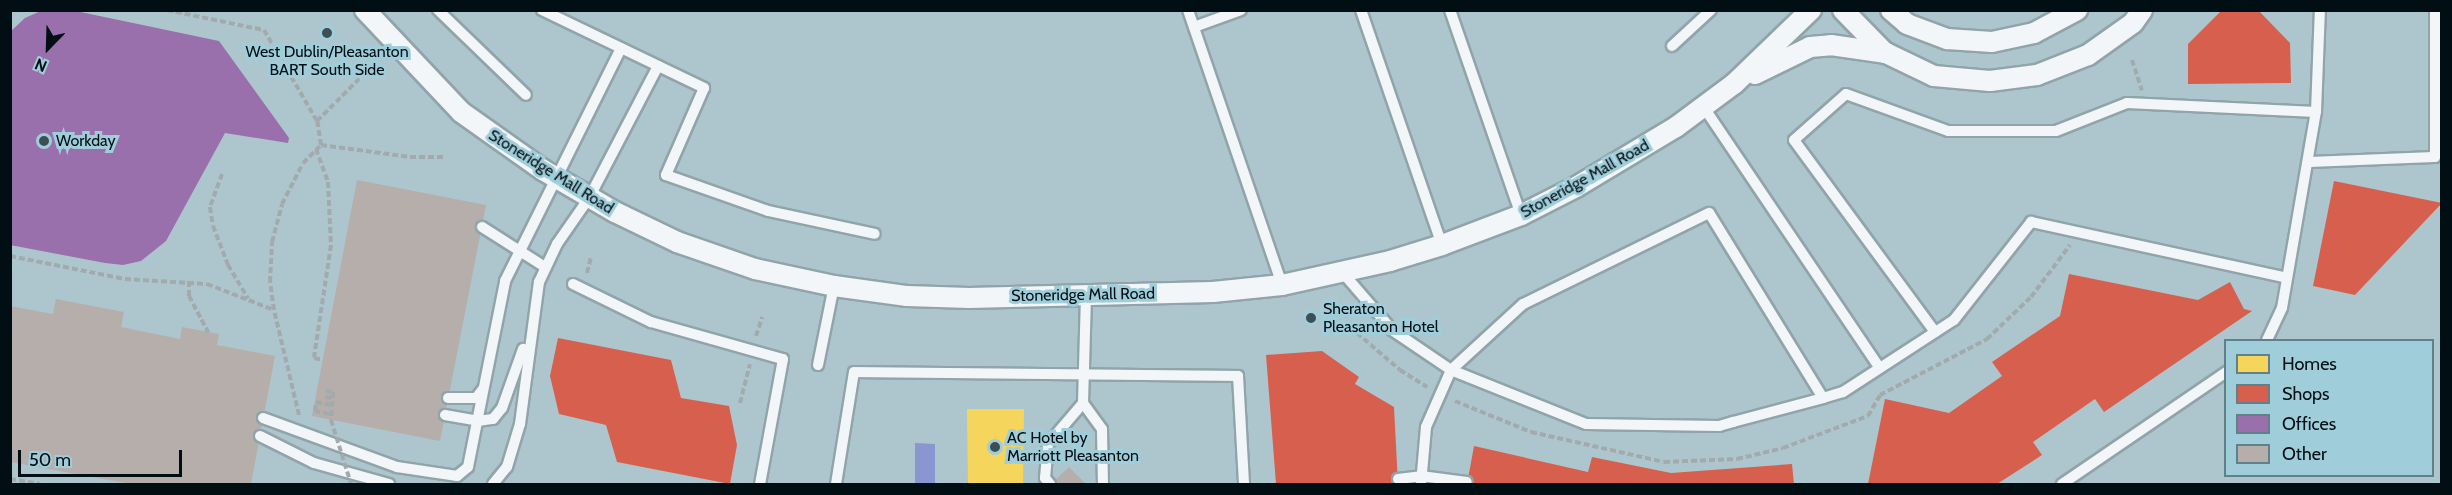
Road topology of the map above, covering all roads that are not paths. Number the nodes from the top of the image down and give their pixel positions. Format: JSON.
{"nodes":[{"id":1,"x":365,"y":10,"type":"edge"},
{"id":2,"x":438,"y":10,"type":"edge"},
{"id":3,"x":542,"y":10,"type":"edge"},
{"id":4,"x":1188,"y":10,"type":"edge"},
{"id":5,"x":1242,"y":10,"type":"edge"},
{"id":6,"x":1361,"y":10,"type":"edge"},
{"id":7,"x":1450,"y":10,"type":"edge"},
{"id":8,"x":1711,"y":10,"type":"edge"},
{"id":9,"x":1811,"y":10,"type":"edge"},
{"id":10,"x":1843,"y":10,"type":"edge"},
{"id":11,"x":1891,"y":10,"type":"edge"},
{"id":12,"x":2077,"y":10,"type":"edge"},
{"id":13,"x":2142,"y":10,"type":"edge"},
{"id":14,"x":2320,"y":10,"type":"edge"},
{"id":15,"x":2435,"y":10,"type":"edge"},
{"id":16,"x":1194,"y":27,"type":"junction"},
{"id":17,"x":1672,"y":46,"type":"dead end"},
{"id":18,"x":621,"y":48,"type":"junction"},
{"id":19,"x":1886,"y":53,"type":"junction"},
{"id":20,"x":658,"y":66,"type":"junction"},
{"id":21,"x":1734,"y":84,"type":"junction"},
{"id":22,"x":526,"y":94,"type":"dead end"},
{"id":23,"x":1703,"y":106,"type":"junction"},
{"id":24,"x":2316,"y":112,"type":"junction"},
{"id":25,"x":2308,"y":162,"type":"junction"},
{"id":26,"x":558,"y":180,"type":"junction"},
{"id":27,"x":589,"y":198,"type":"junction"},
{"id":28,"x":1521,"y":215,"type":"junction"},
{"id":29,"x":482,"y":227,"type":"dead end"},
{"id":30,"x":875,"y":234,"type":"dead end"},
{"id":31,"x":1442,"y":245,"type":"junction"},
{"id":32,"x":517,"y":251,"type":"junction"},
{"id":33,"x":545,"y":267,"type":"junction"},
{"id":34,"x":1343,"y":273,"type":"junction"},
{"id":35,"x":2287,"y":278,"type":"junction"},
{"id":36,"x":573,"y":284,"type":"dead end"},
{"id":37,"x":1282,"y":285,"type":"junction"},
{"id":38,"x":834,"y":286,"type":"junction"},
{"id":39,"x":1086,"y":295,"type":"junction"},
{"id":40,"x":531,"y":326,"type":"junction"},
{"id":41,"x":1935,"y":332,"type":"junction"},
{"id":42,"x":2267,"y":339,"type":"edge"},
{"id":43,"x":818,"y":365,"type":"dead end"},
{"id":44,"x":1880,"y":368,"type":"junction"},
{"id":45,"x":1451,"y":370,"type":"junction"},
{"id":46,"x":2224,"y":373,"type":"edge"},
{"id":47,"x":1084,"y":375,"type":"junction"},
{"id":48,"x":483,"y":389,"type":"junction"},
{"id":49,"x":448,"y":398,"type":"dead end"},
{"id":50,"x":1823,"y":398,"type":"junction"},
{"id":51,"x":1083,"y":403,"type":"junction"},
{"id":52,"x":445,"y":415,"type":"dead end"},
{"id":53,"x":263,"y":418,"type":"dead end"},
{"id":54,"x":478,"y":421,"type":"junction"},
{"id":55,"x":260,"y":436,"type":"dead end"},
{"id":56,"x":1398,"y":479,"type":"dead end"},
{"id":57,"x":1421,"y":480,"type":"edge"},
{"id":58,"x":1467,"y":482,"type":"dead end"},
{"id":59,"x":389,"y":484,"type":"edge"},
{"id":60,"x":493,"y":484,"type":"edge"},
{"id":61,"x":760,"y":484,"type":"edge"},
{"id":62,"x":836,"y":484,"type":"edge"},
{"id":63,"x":1050,"y":484,"type":"edge"},
{"id":64,"x":1103,"y":484,"type":"edge"},
{"id":65,"x":1244,"y":484,"type":"edge"},
{"id":66,"x":2062,"y":484,"type":"edge"}],
"edges":[{"from":1,"to":26,"type":"street","name":"Stoneridge Mall Road"},
{"from":2,"to":22,"type":"lane"},
{"from":3,"to":18,"type":"lane"},
{"from":4,"to":16,"type":"lane"},
{"from":5,"to":16,"type":"lane"},
{"from":6,"to":31,"type":"lane"},
{"from":7,"to":28,"type":"lane"},
{"from":8,"to":17,"type":"lane"},
{"from":9,"to":21,"type":"street","name":"Stoneridge Mall Road"},
{"from":10,"to":19,"type":"street"},
{"from":11,"to":12,"type":"street"},
{"from":13,"to":19,"type":"street"},
{"from":14,"to":24,"type":"lane"},
{"from":15,"to":25,"type":"lane"},
{"from":16,"to":37,"type":"lane"},
{"from":18,"to":20,"type":"lane"},
{"from":18,"to":26,"type":"lane"},
{"from":19,"to":21,"type":"street"},
{"from":20,"to":27,"type":"lane"},
{"from":20,"to":30,"type":"lane"},
{"from":21,"to":23,"type":"street","name":"Stoneridge Mall Road"},
{"from":23,"to":28,"type":"street","name":"Stoneridge Mall Road"},
{"from":23,"to":44,"type":"lane"},
{"from":24,"to":25,"type":"lane"},
{"from":24,"to":41,"type":"lane"},
{"from":25,"to":35,"type":"lane"},
{"from":26,"to":27,"type":"street","name":"Stoneridge Mall Road"},
{"from":26,"to":32,"type":"lane"},
{"from":27,"to":33,"type":"lane"},
{"from":27,"to":38,"type":"street","name":"Stoneridge Mall Road"},
{"from":28,"to":31,"type":"street","name":"Stoneridge Mall Road"},
{"from":29,"to":32,"type":"lane"},
{"from":31,"to":34,"type":"street","name":"Stoneridge Mall Road"},
{"from":32,"to":33,"type":"lane"},
{"from":32,"to":48,"type":"lane"},
{"from":33,"to":40,"type":"lane"},
{"from":34,"to":37,"type":"street","name":"Stoneridge Mall Road"},
{"from":34,"to":45,"type":"lane"},
{"from":35,"to":41,"type":"lane"},
{"from":35,"to":42,"type":"lane"},
{"from":36,"to":61,"type":"lane"},
{"from":37,"to":39,"type":"street","name":"Stoneridge Mall Road"},
{"from":38,"to":39,"type":"street","name":"Stoneridge Mall Road"},
{"from":38,"to":43,"type":"lane"},
{"from":39,"to":47,"type":"lane"},
{"from":40,"to":54,"type":"lane"},
{"from":40,"to":60,"type":"lane"},
{"from":41,"to":44,"type":"lane"},
{"from":44,"to":50,"type":"lane"},
{"from":45,"to":50,"type":"lane"},
{"from":45,"to":50,"type":"lane"},
{"from":45,"to":57,"type":"lane"},
{"from":46,"to":66,"type":"lane"},
{"from":47,"to":51,"type":"lane"},
{"from":47,"to":62,"type":"lane"},
{"from":47,"to":65,"type":"lane"},
{"from":48,"to":49,"type":"lane"},
{"from":48,"to":54,"type":"lane"},
{"from":51,"to":63,"type":"lane"},
{"from":51,"to":64,"type":"lane"},
{"from":52,"to":54,"type":"lane"},
{"from":53,"to":54,"type":"lane"},
{"from":55,"to":59,"type":"lane"},
{"from":56,"to":57,"type":"lane"},
{"from":57,"to":58,"type":"lane"}]}
